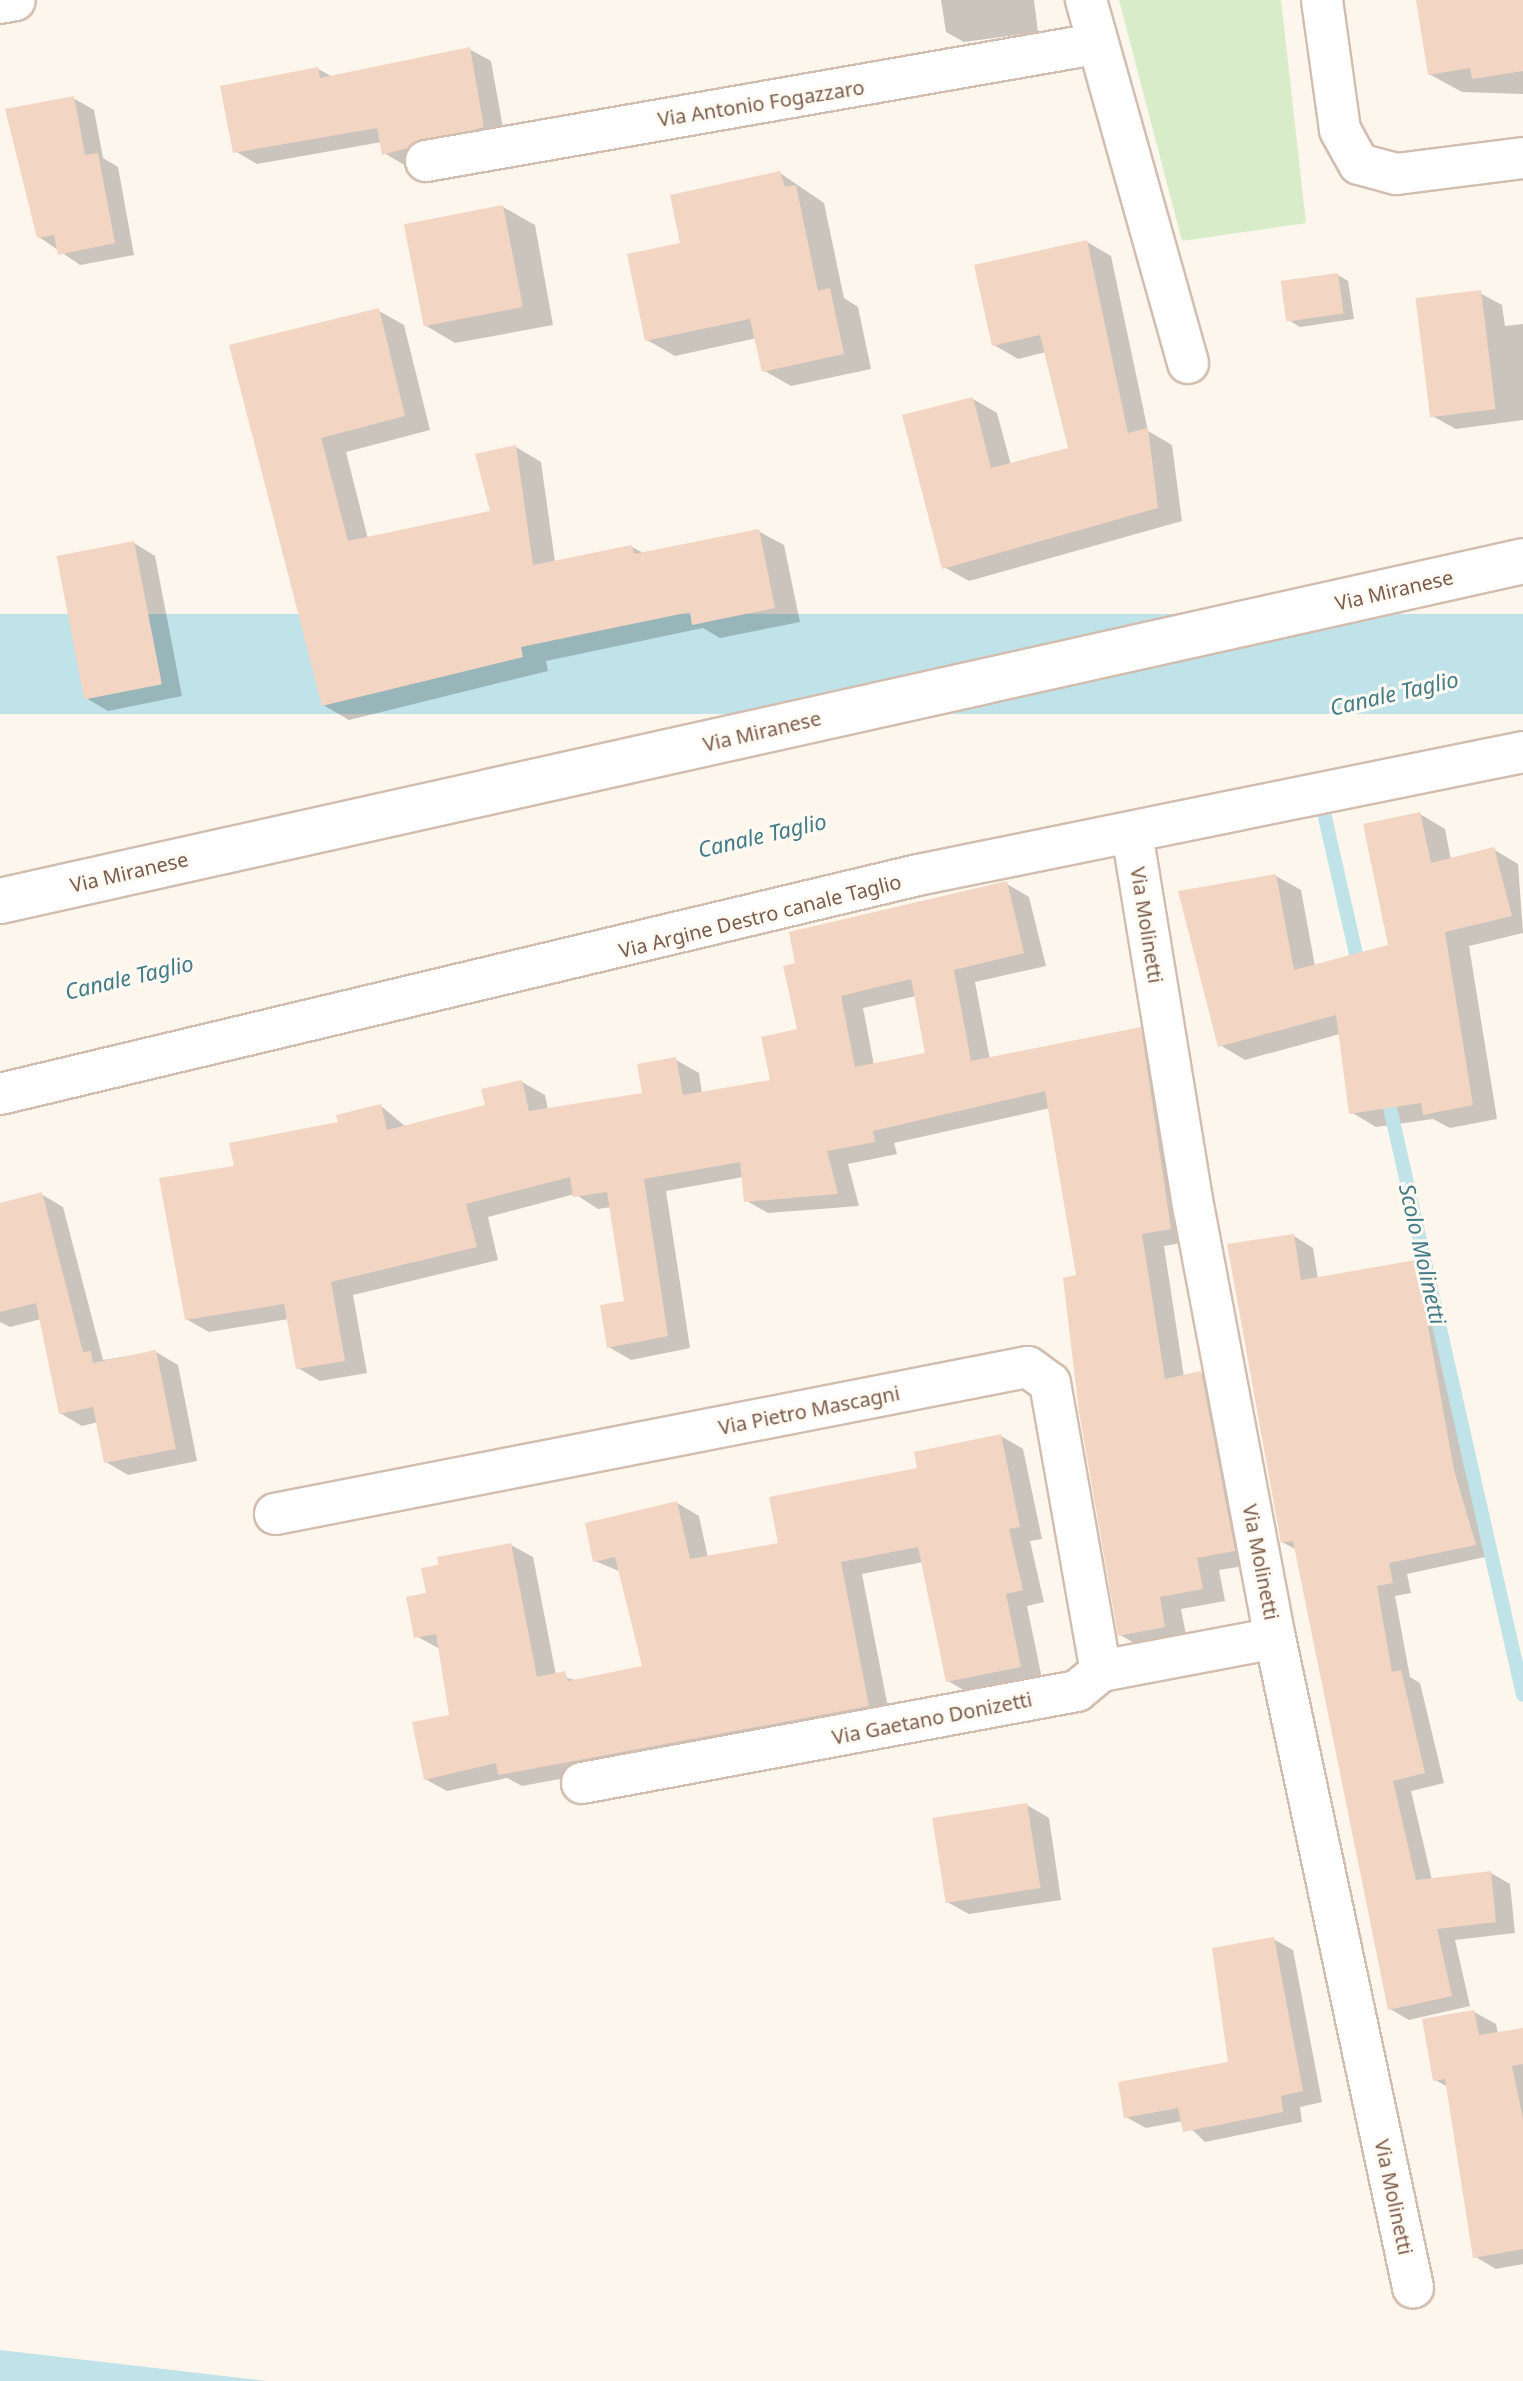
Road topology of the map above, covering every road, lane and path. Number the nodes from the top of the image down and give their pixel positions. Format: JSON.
{"nodes":[{"id":1,"x":15,"y":0,"type":"edge"},
{"id":2,"x":1086,"y":0,"type":"edge"},
{"id":3,"x":1322,"y":0,"type":"edge"},
{"id":4,"x":0,"y":3,"type":"edge"},
{"id":5,"x":1095,"y":44,"type":"junction"},
{"id":6,"x":1523,"y":158,"type":"edge"},
{"id":7,"x":426,"y":161,"type":"dead end"},
{"id":8,"x":1188,"y":363,"type":"dead end"},
{"id":9,"x":1523,"y":561,"type":"edge"},
{"id":10,"x":1523,"y":752,"type":"edge"},
{"id":11,"x":1132,"y":833,"type":"junction"},
{"id":12,"x":0,"y":901,"type":"edge"},
{"id":13,"x":0,"y":1094,"type":"edge"},
{"id":14,"x":275,"y":1514,"type":"dead end"},
{"id":15,"x":1275,"y":1638,"type":"junction"},
{"id":16,"x":1101,"y":1671,"type":"junction"},
{"id":17,"x":582,"y":1783,"type":"dead end"},
{"id":18,"x":1413,"y":2287,"type":"dead end"}],
"edges":[{"from":1,"to":4,"type":"street"},
{"from":2,"to":5,"type":"street"},
{"from":3,"to":6,"type":"street"},
{"from":5,"to":7,"type":"street","name":"Via Antonio Fogazzaro"},
{"from":5,"to":8,"type":"street"},
{"from":9,"to":12,"type":"main road","name":"Via Miranese"},
{"from":10,"to":11,"type":"street","name":"Via Argine Destro canale Taglio"},
{"from":11,"to":13,"type":"street","name":"Via Argine Destro canale Taglio"},
{"from":11,"to":15,"type":"street","name":"Via Molinetti"},
{"from":14,"to":16,"type":"street","name":"Via Pietro Mascagni"},
{"from":15,"to":16,"type":"street","name":"Via Gaetano Donizetti"},
{"from":15,"to":18,"type":"street","name":"Via Molinetti"},
{"from":16,"to":17,"type":"street","name":"Via Gaetano Donizetti"}]}
